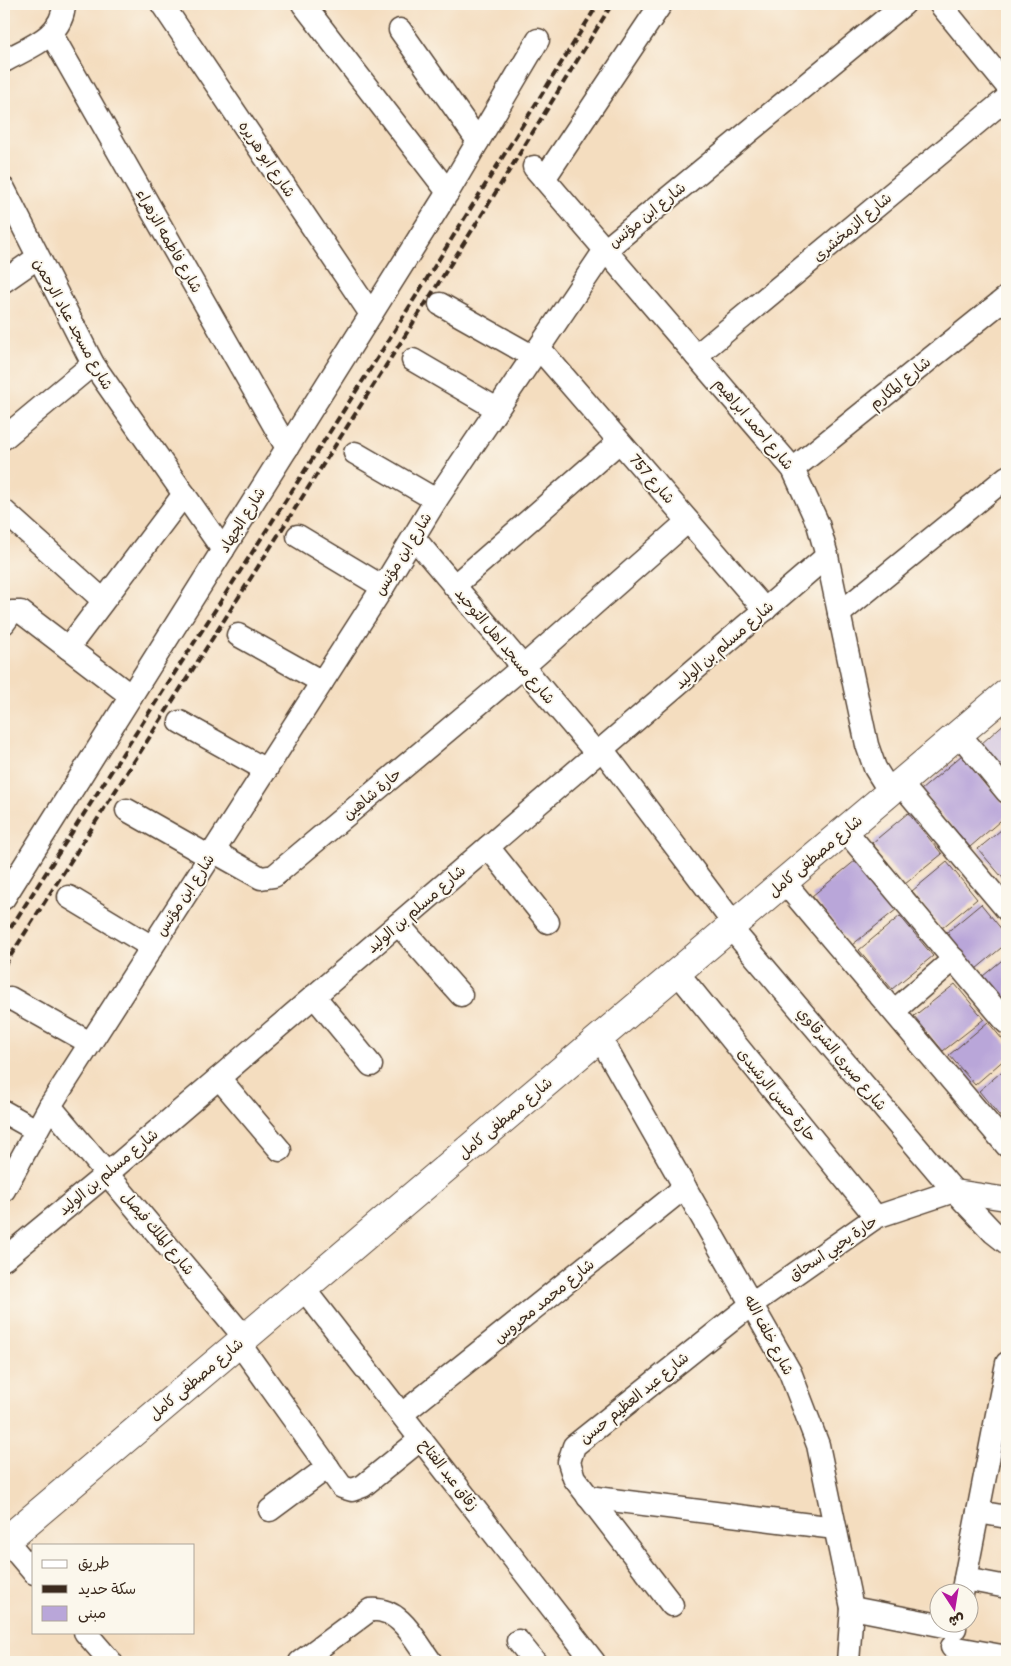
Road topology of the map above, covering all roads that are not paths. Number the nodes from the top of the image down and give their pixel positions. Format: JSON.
{"nodes":[{"id":1,"x":64,"y":4,"type":"edge"},
{"id":2,"x":162,"y":4,"type":"edge"},
{"id":3,"x":303,"y":4,"type":"edge"},
{"id":4,"x":661,"y":4,"type":"edge"},
{"id":5,"x":904,"y":4,"type":"edge"},
{"id":6,"x":940,"y":4,"type":"edge"},
{"id":7,"x":400,"y":30,"type":"dead end"},
{"id":8,"x":52,"y":35,"type":"junction"},
{"id":9,"x":538,"y":40,"type":"dead end"},
{"id":10,"x":4,"y":61,"type":"edge"},
{"id":11,"x":1007,"y":86,"type":"edge"},
{"id":12,"x":1007,"y":98,"type":"edge"},
{"id":13,"x":478,"y":141,"type":"junction"},
{"id":14,"x":4,"y":189,"type":"edge"},
{"id":15,"x":448,"y":192,"type":"junction"},
{"id":16,"x":605,"y":250,"type":"junction"},
{"id":17,"x":37,"y":258,"type":"junction"},
{"id":18,"x":4,"y":281,"type":"edge"},
{"id":19,"x":1007,"y":297,"type":"edge"},
{"id":20,"x":440,"y":304,"type":"dead end"},
{"id":21,"x":371,"y":314,"type":"junction"},
{"id":22,"x":536,"y":352,"type":"junction"},
{"id":23,"x":696,"y":356,"type":"junction"},
{"id":24,"x":413,"y":360,"type":"dead end"},
{"id":25,"x":93,"y":364,"type":"junction"},
{"id":26,"x":497,"y":409,"type":"junction"},
{"id":27,"x":4,"y":438,"type":"edge"},
{"id":28,"x":619,"y":442,"type":"junction"},
{"id":29,"x":287,"y":448,"type":"junction"},
{"id":30,"x":355,"y":452,"type":"dead end"},
{"id":31,"x":793,"y":470,"type":"junction"},
{"id":32,"x":1007,"y":477,"type":"edge"},
{"id":33,"x":184,"y":494,"type":"junction"},
{"id":34,"x":436,"y":500,"type":"junction"},
{"id":35,"x":4,"y":511,"type":"edge"},
{"id":36,"x":688,"y":521,"type":"junction"},
{"id":37,"x":298,"y":536,"type":"dead end"},
{"id":38,"x":414,"y":538,"type":"junction"},
{"id":39,"x":223,"y":550,"type":"junction"},
{"id":40,"x":827,"y":556,"type":"junction"},
{"id":41,"x":454,"y":586,"type":"junction"},
{"id":42,"x":383,"y":587,"type":"junction"},
{"id":43,"x":103,"y":600,"type":"junction"},
{"id":44,"x":765,"y":610,"type":"junction"},
{"id":45,"x":839,"y":614,"type":"junction"},
{"id":46,"x":9,"y":617,"type":"edge"},
{"id":47,"x":238,"y":635,"type":"dead end"},
{"id":48,"x":68,"y":648,"type":"junction"},
{"id":49,"x":523,"y":667,"type":"junction"},
{"id":50,"x":322,"y":682,"type":"junction"},
{"id":51,"x":1007,"y":694,"type":"edge"},
{"id":52,"x":131,"y":696,"type":"junction"},
{"id":53,"x":180,"y":722,"type":"dead end"},
{"id":54,"x":959,"y":734,"type":"junction"},
{"id":55,"x":599,"y":752,"type":"junction"},
{"id":56,"x":266,"y":770,"type":"junction"},
{"id":57,"x":895,"y":788,"type":"junction"},
{"id":58,"x":1007,"y":792,"type":"edge"},
{"id":59,"x":128,"y":810,"type":"dead end"},
{"id":60,"x":845,"y":830,"type":"junction"},
{"id":61,"x":488,"y":847,"type":"junction"},
{"id":62,"x":212,"y":854,"type":"junction"},
{"id":63,"x":784,"y":882,"type":"junction"},
{"id":64,"x":69,"y":897,"type":"dead end"},
{"id":65,"x":4,"y":898,"type":"edge"},
{"id":66,"x":1007,"y":910,"type":"edge"},
{"id":67,"x":548,"y":922,"type":"dead end"},
{"id":68,"x":398,"y":924,"type":"junction"},
{"id":69,"x":732,"y":926,"type":"junction"},
{"id":70,"x":152,"y":947,"type":"junction"},
{"id":71,"x":954,"y":959,"type":"junction"},
{"id":72,"x":677,"y":972,"type":"junction"},
{"id":73,"x":462,"y":995,"type":"dead end"},
{"id":74,"x":314,"y":996,"type":"junction"},
{"id":75,"x":10,"y":998,"type":"dead end"},
{"id":76,"x":894,"y":1011,"type":"junction"},
{"id":77,"x":1007,"y":1022,"type":"edge"},
{"id":78,"x":600,"y":1038,"type":"junction"},
{"id":79,"x":90,"y":1043,"type":"junction"},
{"id":80,"x":371,"y":1065,"type":"dead end"},
{"id":81,"x":219,"y":1078,"type":"junction"},
{"id":82,"x":50,"y":1106,"type":"junction"},
{"id":83,"x":4,"y":1112,"type":"edge"},
{"id":84,"x":36,"y":1130,"type":"junction"},
{"id":85,"x":1007,"y":1146,"type":"edge"},
{"id":86,"x":280,"y":1150,"type":"dead end"},
{"id":87,"x":108,"y":1173,"type":"junction"},
{"id":88,"x":685,"y":1186,"type":"junction"},
{"id":89,"x":4,"y":1190,"type":"edge"},
{"id":90,"x":954,"y":1191,"type":"junction"},
{"id":91,"x":1007,"y":1199,"type":"edge"},
{"id":92,"x":876,"y":1217,"type":"junction"},
{"id":93,"x":1007,"y":1243,"type":"edge"},
{"id":94,"x":4,"y":1259,"type":"edge"},
{"id":95,"x":303,"y":1288,"type":"junction"},
{"id":96,"x":752,"y":1304,"type":"junction"},
{"id":97,"x":242,"y":1340,"type":"junction"},
{"id":98,"x":1007,"y":1363,"type":"edge"},
{"id":99,"x":402,"y":1414,"type":"junction"},
{"id":100,"x":421,"y":1439,"type":"junction"},
{"id":101,"x":1000,"y":1444,"type":"edge"},
{"id":102,"x":328,"y":1467,"type":"junction"},
{"id":103,"x":588,"y":1497,"type":"junction"},
{"id":104,"x":270,"y":1510,"type":"dead end"},
{"id":105,"x":978,"y":1512,"type":"junction"},
{"id":106,"x":1007,"y":1517,"type":"edge"},
{"id":107,"x":835,"y":1528,"type":"junction"},
{"id":108,"x":5,"y":1541,"type":"edge"},
{"id":109,"x":32,"y":1571,"type":"edge"},
{"id":110,"x":963,"y":1584,"type":"edge"},
{"id":111,"x":978,"y":1586,"type":"edge"},
{"id":112,"x":1007,"y":1587,"type":"edge"},
{"id":113,"x":672,"y":1605,"type":"dead end"},
{"id":114,"x":852,"y":1608,"type":"junction"},
{"id":115,"x":87,"y":1634,"type":"edge"},
{"id":116,"x":953,"y":1640,"type":"edge"},
{"id":117,"x":518,"y":1641,"type":"dead end"},
{"id":118,"x":1007,"y":1657,"type":"edge"},
{"id":119,"x":111,"y":1662,"type":"edge"},
{"id":120,"x":300,"y":1662,"type":"edge"},
{"id":121,"x":431,"y":1662,"type":"edge"},
{"id":122,"x":535,"y":1662,"type":"edge"},
{"id":123,"x":594,"y":1662,"type":"edge"},
{"id":124,"x":848,"y":1662,"type":"edge"}],
"edges":[{"from":1,"to":8,"type":"street"},
{"from":2,"to":21,"type":"street","name":"شارع ابو هريره"},
{"from":3,"to":15,"type":"street"},
{"from":4,"to":16,"type":"street","name":"شارع احمد ابراهيم"},
{"from":5,"to":16,"type":"street","name":"شارع ابن مؤنس"},
{"from":6,"to":11,"type":"street"},
{"from":7,"to":13,"type":"street"},
{"from":8,"to":10,"type":"street"},
{"from":8,"to":29,"type":"street","name":"شارع فاطمه الزهراء"},
{"from":9,"to":13,"type":"street","name":"شارع الجهاد"},
{"from":12,"to":23,"type":"street","name":"شارع الزمخشرى"},
{"from":13,"to":15,"type":"street","name":"شارع الجهاد"},
{"from":14,"to":17,"type":"street","name":"شارع مسجد عباد الرحمن"},
{"from":15,"to":21,"type":"street","name":"شارع الجهاد"},
{"from":16,"to":22,"type":"street","name":"شارع ابن مؤنس"},
{"from":16,"to":23,"type":"street","name":"شارع احمد ابراهيم"},
{"from":17,"to":18,"type":"street"},
{"from":17,"to":25,"type":"street","name":"شارع مسجد عباد الرحمن"},
{"from":19,"to":31,"type":"street","name":"شارع المكارم"},
{"from":20,"to":22,"type":"street"},
{"from":21,"to":29,"type":"street","name":"شارع الجهاد"},
{"from":22,"to":26,"type":"street","name":"شارع ابن مؤنس"},
{"from":22,"to":28,"type":"street","name":"شارع 757"},
{"from":23,"to":31,"type":"street","name":"شارع احمد ابراهيم"},
{"from":24,"to":26,"type":"street"},
{"from":25,"to":27,"type":"street"},
{"from":25,"to":33,"type":"street","name":"شارع مسجد عباد الرحمن"},
{"from":26,"to":34,"type":"street","name":"شارع ابن مؤنس"},
{"from":28,"to":36,"type":"street","name":"شارع 757"},
{"from":28,"to":41,"type":"street"},
{"from":29,"to":39,"type":"street","name":"شارع الجهاد"},
{"from":30,"to":34,"type":"street"},
{"from":31,"to":40,"type":"street","name":"شارع احمد ابراهيم"},
{"from":32,"to":45,"type":"street"},
{"from":33,"to":39,"type":"street","name":"شارع مسجد عباد الرحمن"},
{"from":33,"to":43,"type":"street"},
{"from":34,"to":38,"type":"street","name":"شارع ابن مؤنس"},
{"from":35,"to":43,"type":"street"},
{"from":36,"to":44,"type":"street","name":"شارع 757"},
{"from":36,"to":49,"type":"street","name":"حارة شاهين"},
{"from":37,"to":42,"type":"street"},
{"from":38,"to":41,"type":"street","name":"شارع مسجد اهل التوحيد"},
{"from":38,"to":42,"type":"street","name":"شارع ابن مؤنس"},
{"from":39,"to":52,"type":"street","name":"شارع الجهاد"},
{"from":40,"to":44,"type":"street","name":"شارع مسلم بن الوليد"},
{"from":40,"to":45,"type":"street","name":"شارع احمد ابراهيم"},
{"from":41,"to":49,"type":"street","name":"شارع مسجد اهل التوحيد"},
{"from":42,"to":50,"type":"street","name":"شارع ابن مؤنس"},
{"from":43,"to":48,"type":"street"},
{"from":44,"to":55,"type":"street","name":"شارع مسلم بن الوليد"},
{"from":45,"to":57,"type":"street","name":"شارع احمد ابراهيم"},
{"from":46,"to":48,"type":"street"},
{"from":47,"to":50,"type":"street"},
{"from":48,"to":52,"type":"street"},
{"from":49,"to":55,"type":"street","name":"شارع مسجد اهل التوحيد"},
{"from":49,"to":62,"type":"street","name":"حارة شاهين"},
{"from":50,"to":56,"type":"street","name":"شارع ابن مؤنس"},
{"from":51,"to":54,"type":"main road","name":"شارع مصطفى كامل"},
{"from":52,"to":65,"type":"street","name":"شارع الجهاد"},
{"from":53,"to":56,"type":"street"},
{"from":54,"to":57,"type":"main road","name":"شارع مصطفى كامل"},
{"from":54,"to":58,"type":"street"},
{"from":55,"to":61,"type":"street","name":"شارع مسلم بن الوليد"},
{"from":55,"to":69,"type":"street","name":"شارع مسجد اهل التوحيد"},
{"from":56,"to":62,"type":"street","name":"شارع ابن مؤنس"},
{"from":57,"to":60,"type":"main road","name":"شارع مصطفى كامل"},
{"from":57,"to":66,"type":"street","name":"شارع احمد ابراهيم"},
{"from":59,"to":62,"type":"street","name":"حارة شاهين"},
{"from":60,"to":63,"type":"main road","name":"شارع مصطفى كامل"},
{"from":60,"to":71,"type":"street"},
{"from":61,"to":67,"type":"street"},
{"from":61,"to":68,"type":"street","name":"شارع مسلم بن الوليد"},
{"from":62,"to":70,"type":"street","name":"شارع ابن مؤنس"},
{"from":63,"to":69,"type":"main road","name":"شارع مصطفى كامل"},
{"from":63,"to":76,"type":"street"},
{"from":64,"to":70,"type":"street"},
{"from":68,"to":73,"type":"street"},
{"from":68,"to":74,"type":"street","name":"شارع مسلم بن الوليد"},
{"from":69,"to":72,"type":"main road","name":"شارع مصطفى كامل"},
{"from":69,"to":90,"type":"street","name":"شارع صبرى الشرقاوي"},
{"from":70,"to":79,"type":"street","name":"شارع ابن مؤنس"},
{"from":71,"to":76,"type":"street"},
{"from":71,"to":77,"type":"street"},
{"from":72,"to":78,"type":"main road","name":"شارع مصطفى كامل"},
{"from":72,"to":92,"type":"street","name":"حارة حسن الرشيدى"},
{"from":74,"to":80,"type":"street"},
{"from":74,"to":81,"type":"street","name":"شارع مسلم بن الوليد"},
{"from":75,"to":79,"type":"street"},
{"from":76,"to":85,"type":"street"},
{"from":78,"to":88,"type":"street","name":"شارع خلف الله"},
{"from":78,"to":95,"type":"main road","name":"شارع مصطفى كامل"},
{"from":79,"to":82,"type":"street","name":"شارع ابن مؤنس"},
{"from":81,"to":86,"type":"street"},
{"from":81,"to":87,"type":"street","name":"شارع مسلم بن الوليد"},
{"from":82,"to":84,"type":"street","name":"شارع ابن مؤنس"},
{"from":82,"to":87,"type":"street","name":"شارع الملك فيصل"},
{"from":83,"to":84,"type":"street"},
{"from":84,"to":89,"type":"street","name":"شارع ابن مؤنس"},
{"from":87,"to":94,"type":"street","name":"شارع مسلم بن الوليد"},
{"from":87,"to":97,"type":"street","name":"شارع الملك فيصل"},
{"from":88,"to":96,"type":"street","name":"شارع خلف الله"},
{"from":88,"to":99,"type":"street","name":"شارع محمد محروس"},
{"from":90,"to":91,"type":"street","name":"حارة يحيي اسحاق"},
{"from":90,"to":92,"type":"street","name":"حارة يحيي اسحاق"},
{"from":90,"to":93,"type":"street","name":"شارع صبرى الشرقاوي"},
{"from":92,"to":96,"type":"street","name":"حارة يحيي اسحاق"},
{"from":95,"to":97,"type":"main road","name":"شارع مصطفى كامل"},
{"from":95,"to":99,"type":"street","name":"زقاق عبد الفتاح"},
{"from":96,"to":103,"type":"street","name":"شارع عبد العظيم حسن"},
{"from":96,"to":107,"type":"street","name":"شارع خلف الله"},
{"from":97,"to":102,"type":"street","name":"شارع الملك فيصل"},
{"from":97,"to":108,"type":"main road","name":"شارع مصطفى كامل"},
{"from":98,"to":101,"type":"street"},
{"from":99,"to":100,"type":"street","name":"زقاق عبد الفتاح"},
{"from":100,"to":102,"type":"street","name":"شارع الملك فيصل"},
{"from":100,"to":123,"type":"street","name":"زقاق عبد الفتاح"},
{"from":101,"to":105,"type":"street"},
{"from":102,"to":104,"type":"street"},
{"from":103,"to":107,"type":"street"},
{"from":103,"to":113,"type":"street","name":"شارع عبد العظيم حسن"},
{"from":105,"to":106,"type":"street"},
{"from":105,"to":110,"type":"street"},
{"from":107,"to":114,"type":"street","name":"شارع خلف الله"},
{"from":108,"to":109,"type":"street"},
{"from":111,"to":112,"type":"street"},
{"from":114,"to":116,"type":"street"},
{"from":114,"to":124,"type":"street","name":"شارع خلف الله"},
{"from":115,"to":119,"type":"street"},
{"from":116,"to":118,"type":"street"},
{"from":117,"to":122,"type":"street"},
{"from":120,"to":121,"type":"street"}]}
